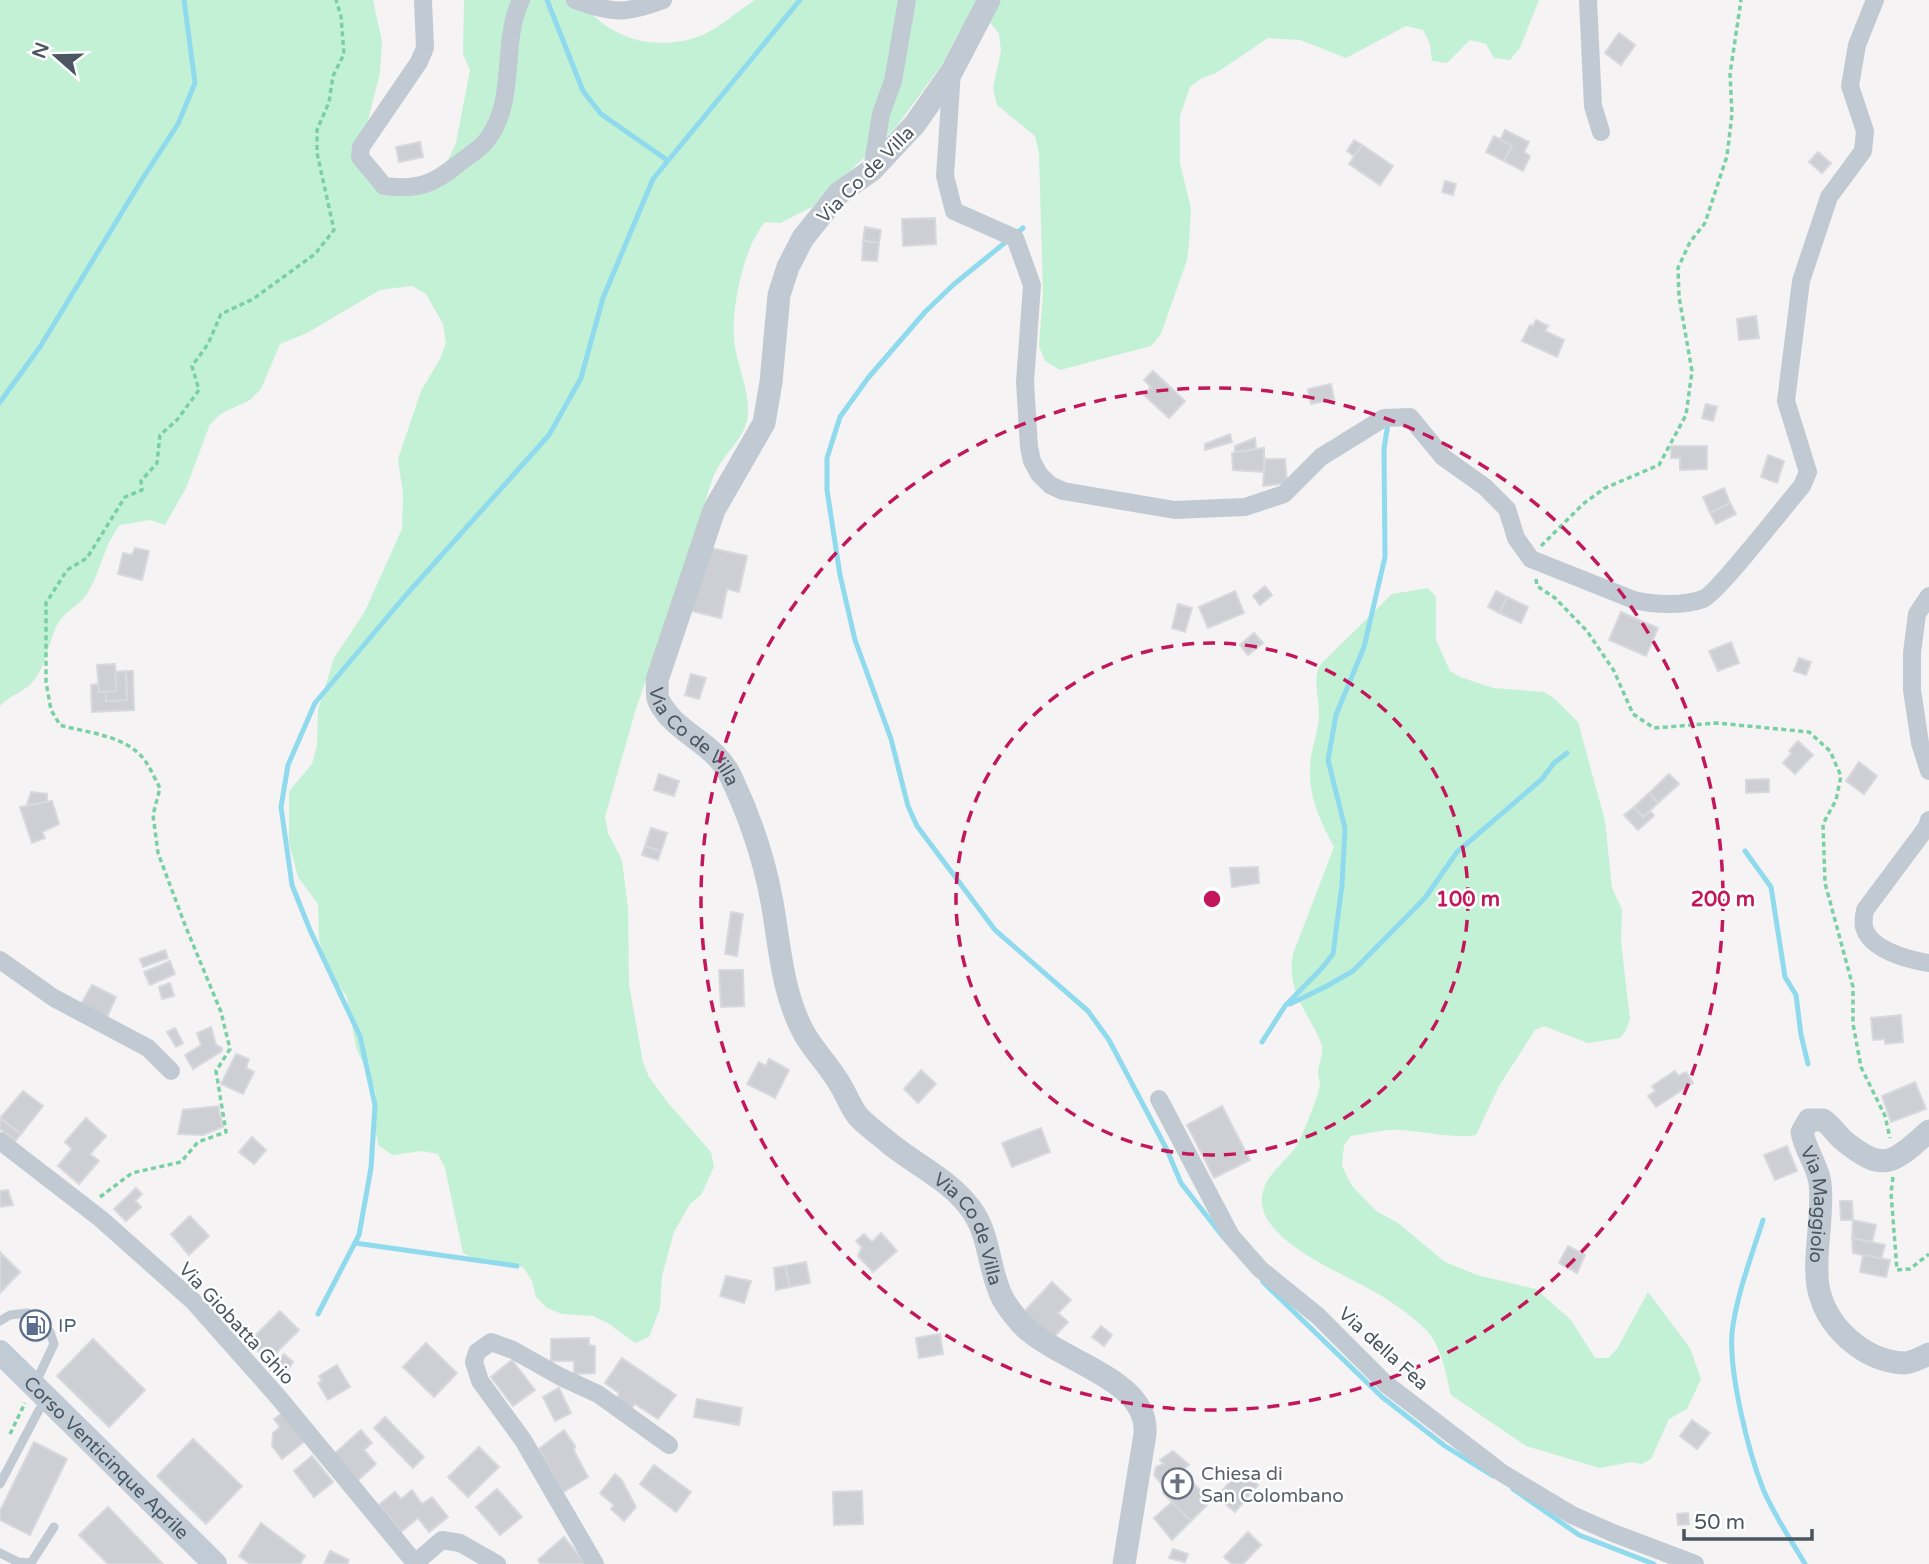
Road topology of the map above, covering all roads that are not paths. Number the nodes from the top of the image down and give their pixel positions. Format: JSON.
{"nodes":[{"id":1,"x":423,"y":0,"type":"edge"},
{"id":2,"x":520,"y":0,"type":"edge"},
{"id":3,"x":575,"y":0,"type":"edge"},
{"id":4,"x":663,"y":0,"type":"edge"},
{"id":5,"x":908,"y":0,"type":"edge"},
{"id":6,"x":989,"y":0,"type":"edge"},
{"id":7,"x":1588,"y":0,"type":"edge"},
{"id":8,"x":1875,"y":0,"type":"edge"},
{"id":9,"x":951,"y":71,"type":"junction"},
{"id":10,"x":1601,"y":132,"type":"dead end"},
{"id":11,"x":872,"y":170,"type":"junction"},
{"id":12,"x":1929,"y":596,"type":"edge"},
{"id":13,"x":1929,"y":771,"type":"edge"},
{"id":14,"x":1929,"y":820,"type":"edge"},
{"id":15,"x":0,"y":960,"type":"edge"},
{"id":16,"x":1929,"y":962,"type":"edge"},
{"id":17,"x":171,"y":1071,"type":"dead end"},
{"id":18,"x":1159,"y":1099,"type":"dead end"},
{"id":19,"x":1929,"y":1131,"type":"edge"},
{"id":20,"x":0,"y":1141,"type":"edge"},
{"id":21,"x":0,"y":1321,"type":"edge"},
{"id":22,"x":0,"y":1352,"type":"edge"},
{"id":23,"x":1929,"y":1354,"type":"edge"},
{"id":24,"x":41,"y":1393,"type":"junction"},
{"id":25,"x":669,"y":1445,"type":"dead end"},
{"id":26,"x":0,"y":1484,"type":"edge"},
{"id":27,"x":54,"y":1527,"type":"dead end"},
{"id":28,"x":0,"y":1553,"type":"edge"},
{"id":29,"x":206,"y":1560,"type":"edge"},
{"id":30,"x":416,"y":1563,"type":"edge"},
{"id":31,"x":497,"y":1564,"type":"edge"},
{"id":32,"x":595,"y":1564,"type":"edge"},
{"id":33,"x":1124,"y":1564,"type":"edge"},
{"id":34,"x":1695,"y":1564,"type":"edge"}],
"edges":[{"from":1,"to":2,"type":"street"},
{"from":3,"to":4,"type":"street"},
{"from":5,"to":11,"type":"street"},
{"from":6,"to":9,"type":"street","name":"Via Co de Villa"},
{"from":7,"to":10,"type":"street"},
{"from":8,"to":9,"type":"street"},
{"from":9,"to":11,"type":"street","name":"Via Co de Villa"},
{"from":11,"to":33,"type":"street","name":"Via Co de Villa"},
{"from":12,"to":13,"type":"street"},
{"from":14,"to":16,"type":"street"},
{"from":15,"to":17,"type":"street"},
{"from":18,"to":34,"type":"street","name":"Via della Fea"},
{"from":19,"to":23,"type":"street","name":"Via Maggiolo"},
{"from":20,"to":30,"type":"street","name":"Via Giobatta Ghio"},
{"from":21,"to":24,"type":"lane"},
{"from":22,"to":24,"type":"main road","name":"Corso Venticinque Aprile"},
{"from":24,"to":26,"type":"lane"},
{"from":24,"to":29,"type":"main road","name":"Corso Venticinque Aprile"},
{"from":25,"to":32,"type":"street"},
{"from":27,"to":28,"type":"lane"},
{"from":30,"to":31,"type":"street"}]}
